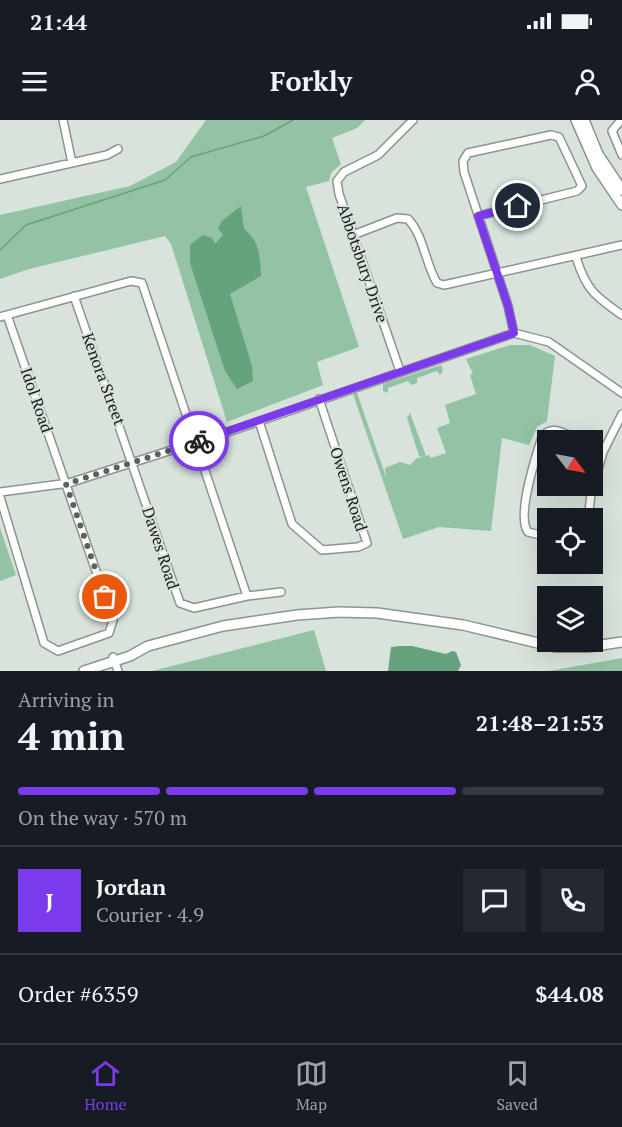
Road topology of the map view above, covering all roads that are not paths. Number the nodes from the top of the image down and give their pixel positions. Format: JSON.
{"nodes":[{"id":1,"x":63,"y":120,"type":"edge"},
{"id":2,"x":413,"y":120,"type":"edge"},
{"id":3,"x":576,"y":120,"type":"edge"},
{"id":4,"x":584,"y":120,"type":"edge"},
{"id":5,"x":621,"y":120,"type":"edge"},
{"id":6,"x":118,"y":149,"type":"dead end"},
{"id":7,"x":622,"y":154,"type":"edge"},
{"id":8,"x":72,"y":163,"type":"junction"},
{"id":9,"x":0,"y":171,"type":"edge"},
{"id":10,"x":1,"y":179,"type":"edge"},
{"id":11,"x":622,"y":190,"type":"edge"},
{"id":12,"x":622,"y":205,"type":"edge"},
{"id":13,"x":478,"y":216,"type":"junction"},
{"id":14,"x":353,"y":235,"type":"junction"},
{"id":15,"x":622,"y":245,"type":"edge"},
{"id":16,"x":576,"y":257,"type":"junction"},
{"id":17,"x":497,"y":272,"type":"junction"},
{"id":18,"x":74,"y":296,"type":"junction"},
{"id":19,"x":622,"y":315,"type":"edge"},
{"id":20,"x":3,"y":316,"type":"edge"},
{"id":21,"x":514,"y":333,"type":"junction"},
{"id":22,"x":400,"y":371,"type":"junction"},
{"id":23,"x":622,"y":393,"type":"edge"},
{"id":24,"x":319,"y":399,"type":"junction"},
{"id":25,"x":622,"y":414,"type":"edge"},
{"id":26,"x":259,"y":421,"type":"junction"},
{"id":27,"x":196,"y":442,"type":"junction"},
{"id":28,"x":603,"y":452,"type":"edge"},
{"id":29,"x":537,"y":454,"type":"edge"},
{"id":30,"x":133,"y":463,"type":"junction"},
{"id":31,"x":66,"y":484,"type":"junction"},
{"id":32,"x":0,"y":492,"type":"edge"},
{"id":33,"x":0,"y":497,"type":"edge"},
{"id":34,"x":537,"y":534,"type":"edge"},
{"id":35,"x":282,"y":592,"type":"dead end"},
{"id":36,"x":247,"y":596,"type":"junction"},
{"id":37,"x":621,"y":641,"type":"edge"},
{"id":38,"x":116,"y":663,"type":"edge"},
{"id":39,"x":84,"y":671,"type":"edge"}],
"edges":[{"from":1,"to":8,"type":"street"},
{"from":2,"to":14,"type":"street","name":"Abbotsbury Drive"},
{"from":3,"to":12,"type":"main road"},
{"from":4,"to":11,"type":"main road"},
{"from":5,"to":7,"type":"street"},
{"from":6,"to":8,"type":"street"},
{"from":8,"to":10,"type":"street"},
{"from":9,"to":10,"type":"street"},
{"from":13,"to":13,"type":"street"},
{"from":13,"to":17,"type":"street"},
{"from":14,"to":17,"type":"street"},
{"from":14,"to":22,"type":"street","name":"Abbotsbury Drive"},
{"from":15,"to":16,"type":"street"},
{"from":16,"to":17,"type":"street"},
{"from":16,"to":19,"type":"street"},
{"from":17,"to":21,"type":"street"},
{"from":18,"to":20,"type":"street"},
{"from":18,"to":27,"type":"street"},
{"from":18,"to":30,"type":"street","name":"Kenora Street"},
{"from":20,"to":31,"type":"street","name":"Idol Road"},
{"from":21,"to":22,"type":"street"},
{"from":21,"to":23,"type":"street"},
{"from":22,"to":24,"type":"street"},
{"from":24,"to":26,"type":"street"},
{"from":24,"to":26,"type":"street","name":"Owens Road"},
{"from":25,"to":28,"type":"street"},
{"from":26,"to":27,"type":"street"},
{"from":27,"to":30,"type":"street"},
{"from":27,"to":36,"type":"street"},
{"from":29,"to":34,"type":"street"},
{"from":30,"to":31,"type":"street"},
{"from":30,"to":36,"type":"street","name":"Dawes Road"},
{"from":31,"to":32,"type":"street"},
{"from":31,"to":33,"type":"street","name":"Idol Road"},
{"from":35,"to":36,"type":"street","name":"Dawes Road"},
{"from":37,"to":38,"type":"main road"},
{"from":38,"to":39,"type":"main road"}]}
